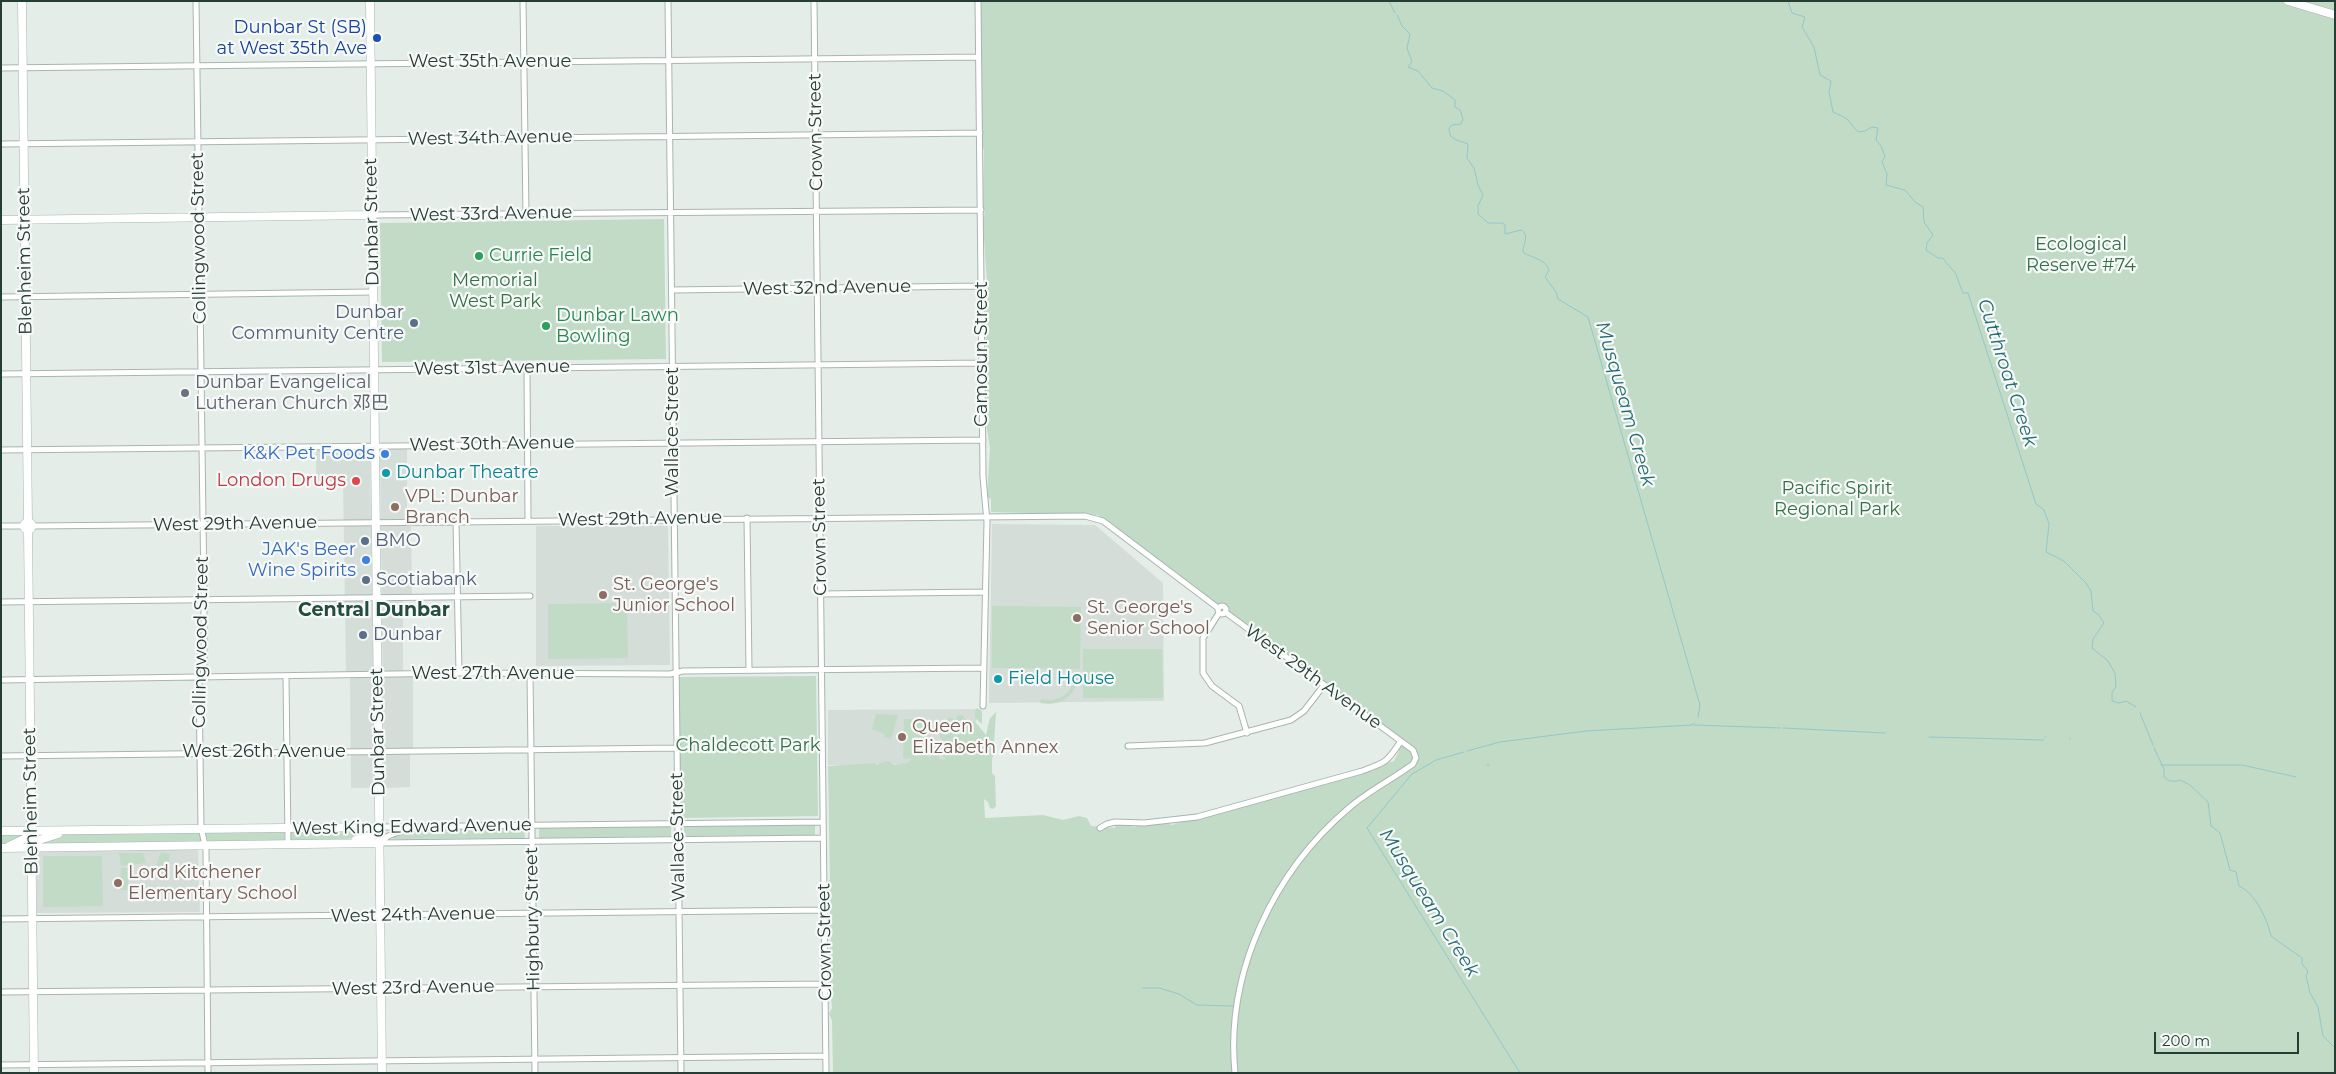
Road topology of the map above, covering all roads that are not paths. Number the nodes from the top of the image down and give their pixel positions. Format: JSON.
{"nodes":[{"id":1,"x":22,"y":1,"type":"edge"},
{"id":2,"x":196,"y":1,"type":"edge"},
{"id":3,"x":370,"y":1,"type":"edge"},
{"id":4,"x":523,"y":1,"type":"edge"},
{"id":5,"x":668,"y":1,"type":"edge"},
{"id":6,"x":814,"y":1,"type":"edge"},
{"id":7,"x":978,"y":1,"type":"edge"},
{"id":8,"x":2288,"y":1,"type":"edge"},
{"id":9,"x":2335,"y":15,"type":"edge"},
{"id":10,"x":978,"y":57,"type":"junction"},
{"id":11,"x":815,"y":58,"type":"junction"},
{"id":12,"x":669,"y":60,"type":"junction"},
{"id":13,"x":524,"y":61,"type":"junction"},
{"id":14,"x":370,"y":63,"type":"junction"},
{"id":15,"x":196,"y":65,"type":"junction"},
{"id":16,"x":23,"y":67,"type":"junction"},
{"id":17,"x":1,"y":68,"type":"edge"},
{"id":18,"x":980,"y":133,"type":"junction"},
{"id":19,"x":816,"y":134,"type":"junction"},
{"id":20,"x":670,"y":136,"type":"junction"},
{"id":21,"x":524,"y":138,"type":"junction"},
{"id":22,"x":371,"y":140,"type":"junction"},
{"id":23,"x":198,"y":142,"type":"junction"},
{"id":24,"x":1,"y":144,"type":"edge"},
{"id":25,"x":24,"y":144,"type":"junction"},
{"id":26,"x":981,"y":210,"type":"junction"},
{"id":27,"x":816,"y":211,"type":"junction"},
{"id":28,"x":671,"y":213,"type":"junction"},
{"id":29,"x":526,"y":214,"type":"junction"},
{"id":30,"x":372,"y":215,"type":"junction"},
{"id":31,"x":199,"y":218,"type":"junction"},
{"id":32,"x":1,"y":220,"type":"edge"},
{"id":33,"x":24,"y":220,"type":"junction"},
{"id":34,"x":982,"y":286,"type":"junction"},
{"id":35,"x":817,"y":288,"type":"junction"},
{"id":36,"x":672,"y":290,"type":"junction"},
{"id":37,"x":373,"y":292,"type":"junction"},
{"id":38,"x":200,"y":294,"type":"junction"},
{"id":39,"x":25,"y":296,"type":"junction"},
{"id":40,"x":1,"y":297,"type":"edge"},
{"id":41,"x":982,"y":363,"type":"junction"},
{"id":42,"x":818,"y":365,"type":"junction"},
{"id":43,"x":673,"y":366,"type":"junction"},
{"id":44,"x":526,"y":368,"type":"junction"},
{"id":45,"x":374,"y":369,"type":"junction"},
{"id":46,"x":201,"y":371,"type":"junction"},
{"id":47,"x":26,"y":373,"type":"junction"},
{"id":48,"x":1,"y":374,"type":"edge"},
{"id":49,"x":983,"y":440,"type":"junction"},
{"id":50,"x":819,"y":441,"type":"junction"},
{"id":51,"x":673,"y":443,"type":"junction"},
{"id":52,"x":528,"y":444,"type":"junction"},
{"id":53,"x":374,"y":446,"type":"junction"},
{"id":54,"x":201,"y":447,"type":"junction"},
{"id":55,"x":1,"y":450,"type":"edge"},
{"id":56,"x":27,"y":450,"type":"junction"},
{"id":57,"x":986,"y":516,"type":"junction"},
{"id":58,"x":747,"y":518,"type":"junction"},
{"id":59,"x":820,"y":518,"type":"junction"},
{"id":60,"x":674,"y":519,"type":"junction"},
{"id":61,"x":528,"y":520,"type":"junction"},
{"id":62,"x":456,"y":521,"type":"junction"},
{"id":63,"x":375,"y":522,"type":"junction"},
{"id":64,"x":202,"y":524,"type":"junction"},
{"id":65,"x":1,"y":526,"type":"edge"},
{"id":66,"x":28,"y":526,"type":"junction"},
{"id":67,"x":985,"y":592,"type":"junction"},
{"id":68,"x":821,"y":594,"type":"junction"},
{"id":69,"x":530,"y":596,"type":"dead end"},
{"id":70,"x":457,"y":597,"type":"junction"},
{"id":71,"x":376,"y":598,"type":"junction"},
{"id":72,"x":204,"y":600,"type":"junction"},
{"id":73,"x":1,"y":602,"type":"edge"},
{"id":74,"x":29,"y":602,"type":"junction"},
{"id":75,"x":1221,"y":611,"type":"junction"},
{"id":76,"x":984,"y":668,"type":"junction"},
{"id":77,"x":749,"y":670,"type":"junction"},
{"id":78,"x":822,"y":670,"type":"junction"},
{"id":79,"x":676,"y":672,"type":"junction"},
{"id":80,"x":459,"y":673,"type":"junction"},
{"id":81,"x":377,"y":674,"type":"junction"},
{"id":82,"x":530,"y":675,"type":"junction"},
{"id":83,"x":286,"y":676,"type":"junction"},
{"id":84,"x":202,"y":677,"type":"junction"},
{"id":85,"x":30,"y":679,"type":"junction"},
{"id":86,"x":1,"y":680,"type":"edge"},
{"id":87,"x":1324,"y":685,"type":"junction"},
{"id":88,"x":983,"y":706,"type":"dead end"},
{"id":89,"x":1247,"y":733,"type":"junction"},
{"id":90,"x":1401,"y":741,"type":"junction"},
{"id":91,"x":1128,"y":746,"type":"dead end"},
{"id":92,"x":677,"y":748,"type":"junction"},
{"id":93,"x":531,"y":749,"type":"junction"},
{"id":94,"x":287,"y":752,"type":"junction"},
{"id":95,"x":378,"y":752,"type":"junction"},
{"id":96,"x":200,"y":753,"type":"junction"},
{"id":97,"x":31,"y":755,"type":"junction"},
{"id":98,"x":1,"y":756,"type":"edge"},
{"id":99,"x":823,"y":822,"type":"junction"},
{"id":100,"x":678,"y":824,"type":"junction"},
{"id":101,"x":532,"y":826,"type":"junction"},
{"id":102,"x":379,"y":827,"type":"junction"},
{"id":103,"x":422,"y":827,"type":"junction"},
{"id":104,"x":288,"y":828,"type":"junction"},
{"id":105,"x":1100,"y":828,"type":"dead end"},
{"id":106,"x":202,"y":830,"type":"junction"},
{"id":107,"x":1,"y":831,"type":"edge"},
{"id":108,"x":31,"y":831,"type":"junction"},
{"id":109,"x":75,"y":831,"type":"junction"},
{"id":110,"x":823,"y":838,"type":"junction"},
{"id":111,"x":678,"y":839,"type":"junction"},
{"id":112,"x":532,"y":841,"type":"junction"},
{"id":113,"x":349,"y":843,"type":"junction"},
{"id":114,"x":379,"y":843,"type":"junction"},
{"id":115,"x":288,"y":844,"type":"junction"},
{"id":116,"x":206,"y":845,"type":"junction"},
{"id":117,"x":1,"y":848,"type":"edge"},
{"id":118,"x":32,"y":848,"type":"junction"},
{"id":119,"x":825,"y":910,"type":"junction"},
{"id":120,"x":679,"y":912,"type":"junction"},
{"id":121,"x":533,"y":914,"type":"junction"},
{"id":122,"x":380,"y":916,"type":"junction"},
{"id":123,"x":206,"y":917,"type":"junction"},
{"id":124,"x":1,"y":919,"type":"edge"},
{"id":125,"x":33,"y":919,"type":"junction"},
{"id":126,"x":825,"y":984,"type":"junction"},
{"id":127,"x":680,"y":985,"type":"junction"},
{"id":128,"x":534,"y":986,"type":"junction"},
{"id":129,"x":381,"y":988,"type":"junction"},
{"id":130,"x":207,"y":990,"type":"junction"},
{"id":131,"x":1,"y":992,"type":"edge"},
{"id":132,"x":33,"y":992,"type":"junction"},
{"id":133,"x":826,"y":1056,"type":"junction"},
{"id":134,"x":680,"y":1057,"type":"junction"},
{"id":135,"x":535,"y":1060,"type":"junction"},
{"id":136,"x":382,"y":1061,"type":"junction"},
{"id":137,"x":208,"y":1063,"type":"junction"},
{"id":138,"x":1,"y":1065,"type":"edge"},
{"id":139,"x":34,"y":1069,"type":"edge"},
{"id":140,"x":208,"y":1073,"type":"edge"},
{"id":141,"x":382,"y":1073,"type":"edge"},
{"id":142,"x":535,"y":1073,"type":"edge"},
{"id":143,"x":681,"y":1073,"type":"edge"},
{"id":144,"x":826,"y":1073,"type":"edge"},
{"id":145,"x":1235,"y":1073,"type":"edge"}],
"edges":[{"from":1,"to":16,"type":"main road","name":"Blenheim Street"},
{"from":2,"to":15,"type":"street","name":"Collingwood Street"},
{"from":3,"to":14,"type":"main road","name":"Dunbar Street"},
{"from":4,"to":13,"type":"street"},
{"from":5,"to":12,"type":"street","name":"Wallace Street"},
{"from":6,"to":11,"type":"street","name":"Crown Street"},
{"from":7,"to":10,"type":"street","name":"Camosun Street"},
{"from":8,"to":9,"type":"main road"},
{"from":10,"to":11,"type":"street","name":"West 35th Avenue"},
{"from":10,"to":18,"type":"street","name":"Camosun Street"},
{"from":11,"to":12,"type":"street","name":"West 35th Avenue"},
{"from":11,"to":19,"type":"street","name":"Crown Street"},
{"from":12,"to":13,"type":"street","name":"West 35th Avenue"},
{"from":12,"to":20,"type":"street","name":"Wallace Street"},
{"from":13,"to":14,"type":"street","name":"West 35th Avenue"},
{"from":13,"to":21,"type":"street"},
{"from":14,"to":15,"type":"street","name":"West 35th Avenue"},
{"from":14,"to":22,"type":"main road","name":"Dunbar Street"},
{"from":15,"to":16,"type":"street","name":"West 35th Avenue"},
{"from":15,"to":23,"type":"street","name":"Collingwood Street"},
{"from":16,"to":17,"type":"street","name":"West 35th Avenue"},
{"from":16,"to":25,"type":"main road","name":"Blenheim Street"},
{"from":18,"to":19,"type":"street","name":"West 34th Avenue"},
{"from":18,"to":26,"type":"street","name":"Camosun Street"},
{"from":19,"to":20,"type":"street","name":"West 34th Avenue"},
{"from":19,"to":27,"type":"street","name":"Crown Street"},
{"from":20,"to":21,"type":"street","name":"West 34th Avenue"},
{"from":20,"to":28,"type":"street","name":"Wallace Street"},
{"from":21,"to":22,"type":"street","name":"West 34th Avenue"},
{"from":21,"to":29,"type":"street"},
{"from":22,"to":23,"type":"street","name":"West 34th Avenue"},
{"from":22,"to":30,"type":"main road","name":"Dunbar Street"},
{"from":23,"to":25,"type":"street","name":"West 34th Avenue"},
{"from":23,"to":31,"type":"street","name":"Collingwood Street"},
{"from":24,"to":25,"type":"street","name":"West 34th Avenue"},
{"from":25,"to":33,"type":"main road","name":"Blenheim Street"},
{"from":26,"to":27,"type":"street","name":"West 33rd Avenue"},
{"from":26,"to":34,"type":"street","name":"Camosun Street"},
{"from":27,"to":28,"type":"street","name":"West 33rd Avenue"},
{"from":27,"to":35,"type":"street","name":"Crown Street"},
{"from":28,"to":29,"type":"street","name":"West 33rd Avenue"},
{"from":28,"to":36,"type":"street","name":"Wallace Street"},
{"from":29,"to":30,"type":"street","name":"West 33rd Avenue"},
{"from":30,"to":31,"type":"main road","name":"West 33rd Avenue"},
{"from":30,"to":37,"type":"main road","name":"Dunbar Street"},
{"from":31,"to":33,"type":"main road","name":"West 33rd Avenue"},
{"from":31,"to":38,"type":"street","name":"Collingwood Street"},
{"from":32,"to":33,"type":"main road","name":"West 33rd Avenue"},
{"from":33,"to":39,"type":"main road","name":"Blenheim Street"},
{"from":34,"to":35,"type":"street","name":"West 32nd Avenue"},
{"from":34,"to":41,"type":"street","name":"Camosun Street"},
{"from":35,"to":36,"type":"street","name":"West 32nd Avenue"},
{"from":35,"to":42,"type":"street","name":"Crown Street"},
{"from":36,"to":43,"type":"street","name":"Wallace Street"},
{"from":37,"to":38,"type":"street"},
{"from":37,"to":45,"type":"main road","name":"Dunbar Street"},
{"from":38,"to":39,"type":"street"},
{"from":38,"to":46,"type":"street","name":"Collingwood Street"},
{"from":39,"to":40,"type":"street"},
{"from":39,"to":47,"type":"main road","name":"Blenheim Street"},
{"from":41,"to":42,"type":"street","name":"West 31st Avenue"},
{"from":41,"to":49,"type":"street","name":"Camosun Street"},
{"from":42,"to":43,"type":"street","name":"West 31st Avenue"},
{"from":42,"to":50,"type":"street","name":"Crown Street"},
{"from":43,"to":44,"type":"street","name":"West 31st Avenue"},
{"from":43,"to":51,"type":"street","name":"Wallace Street"},
{"from":44,"to":45,"type":"street","name":"West 31st Avenue"},
{"from":44,"to":52,"type":"street"},
{"from":45,"to":46,"type":"street","name":"West 31st Avenue"},
{"from":45,"to":53,"type":"main road","name":"Dunbar Street"},
{"from":46,"to":47,"type":"street","name":"West 31st Avenue"},
{"from":46,"to":54,"type":"street","name":"Collingwood Street"},
{"from":47,"to":48,"type":"street","name":"West 31st Avenue"},
{"from":47,"to":56,"type":"main road","name":"Blenheim Street"},
{"from":49,"to":50,"type":"street","name":"West 30th Avenue"},
{"from":49,"to":57,"type":"street","name":"Camosun Street"},
{"from":50,"to":51,"type":"street","name":"West 30th Avenue"},
{"from":50,"to":59,"type":"street","name":"Crown Street"},
{"from":51,"to":52,"type":"street","name":"West 30th Avenue"},
{"from":51,"to":60,"type":"street","name":"Wallace Street"},
{"from":52,"to":53,"type":"street","name":"West 30th Avenue"},
{"from":52,"to":61,"type":"street"},
{"from":53,"to":54,"type":"street","name":"West 30th Avenue"},
{"from":53,"to":63,"type":"main road","name":"Dunbar Street"},
{"from":54,"to":56,"type":"street","name":"West 30th Avenue"},
{"from":54,"to":64,"type":"street","name":"Collingwood Street"},
{"from":55,"to":56,"type":"street","name":"West 30th Avenue"},
{"from":56,"to":66,"type":"main road","name":"Blenheim Street"},
{"from":57,"to":59,"type":"street","name":"West 29th Avenue"},
{"from":57,"to":67,"type":"street","name":"Camosun Street"},
{"from":57,"to":75,"type":"street","name":"West 29th Avenue"},
{"from":58,"to":59,"type":"street","name":"West 29th Avenue"},
{"from":58,"to":60,"type":"street","name":"West 29th Avenue"},
{"from":58,"to":77,"type":"street"},
{"from":59,"to":68,"type":"street","name":"Crown Street"},
{"from":60,"to":61,"type":"street","name":"West 29th Avenue"},
{"from":60,"to":79,"type":"street","name":"Wallace Street"},
{"from":61,"to":62,"type":"street","name":"West 29th Avenue"},
{"from":62,"to":63,"type":"street","name":"West 29th Avenue"},
{"from":62,"to":70,"type":"street"},
{"from":63,"to":64,"type":"street","name":"West 29th Avenue"},
{"from":63,"to":71,"type":"main road","name":"Dunbar Street"},
{"from":64,"to":66,"type":"street","name":"West 29th Avenue"},
{"from":64,"to":72,"type":"street","name":"Collingwood Street"},
{"from":65,"to":66,"type":"street","name":"West 29th Avenue"},
{"from":66,"to":74,"type":"main road","name":"Blenheim Street"},
{"from":67,"to":68,"type":"street"},
{"from":67,"to":76,"type":"street","name":"Camosun Street"},
{"from":68,"to":78,"type":"street","name":"Crown Street"},
{"from":69,"to":70,"type":"street"},
{"from":70,"to":71,"type":"street"},
{"from":70,"to":80,"type":"street"},
{"from":71,"to":72,"type":"street"},
{"from":71,"to":81,"type":"main road","name":"Dunbar Street"},
{"from":72,"to":74,"type":"street"},
{"from":72,"to":84,"type":"street","name":"Collingwood Street"},
{"from":73,"to":74,"type":"street"},
{"from":74,"to":85,"type":"main road","name":"Blenheim Street"},
{"from":75,"to":87,"type":"street","name":"West 29th Avenue"},
{"from":75,"to":89,"type":"street"},
{"from":76,"to":78,"type":"street","name":"West 27th Avenue"},
{"from":76,"to":88,"type":"street","name":"Camosun Street"},
{"from":77,"to":78,"type":"street","name":"West 27th Avenue"},
{"from":77,"to":79,"type":"street","name":"West 27th Avenue"},
{"from":78,"to":99,"type":"street","name":"Crown Street"},
{"from":79,"to":82,"type":"street","name":"West 27th Avenue"},
{"from":79,"to":92,"type":"street","name":"Wallace Street"},
{"from":80,"to":81,"type":"street","name":"West 27th Avenue"},
{"from":80,"to":82,"type":"street","name":"West 27th Avenue"},
{"from":81,"to":83,"type":"street","name":"West 27th Avenue"},
{"from":81,"to":95,"type":"main road","name":"Dunbar Street"},
{"from":82,"to":93,"type":"street","name":"Highbury Street"},
{"from":83,"to":84,"type":"street","name":"West 27th Avenue"},
{"from":83,"to":94,"type":"street"},
{"from":84,"to":85,"type":"street","name":"West 27th Avenue"},
{"from":84,"to":96,"type":"street","name":"Collingwood Street"},
{"from":85,"to":86,"type":"street","name":"West 27th Avenue"},
{"from":85,"to":97,"type":"main road","name":"Blenheim Street"},
{"from":87,"to":89,"type":"street"},
{"from":87,"to":90,"type":"street","name":"West 29th Avenue"},
{"from":89,"to":91,"type":"street"},
{"from":90,"to":105,"type":"street"},
{"from":90,"to":145,"type":"street","name":"West 29th Avenue"},
{"from":92,"to":93,"type":"street","name":"West 26th Avenue"},
{"from":92,"to":100,"type":"street","name":"Wallace Street"},
{"from":93,"to":95,"type":"street","name":"West 26th Avenue"},
{"from":93,"to":101,"type":"street","name":"Highbury Street"},
{"from":94,"to":95,"type":"street","name":"West 26th Avenue"},
{"from":94,"to":96,"type":"street","name":"West 26th Avenue"},
{"from":94,"to":104,"type":"street"},
{"from":95,"to":102,"type":"main road","name":"Dunbar Street"},
{"from":96,"to":97,"type":"street","name":"West 26th Avenue"},
{"from":96,"to":106,"type":"street","name":"Collingwood Street"},
{"from":97,"to":98,"type":"street","name":"West 26th Avenue"},
{"from":97,"to":108,"type":"main road","name":"Blenheim Street"},
{"from":99,"to":100,"type":"street","name":"West King Edward Avenue"},
{"from":99,"to":110,"type":"street","name":"Crown Street"},
{"from":100,"to":101,"type":"street","name":"West King Edward Avenue"},
{"from":100,"to":111,"type":"street","name":"Wallace Street"},
{"from":101,"to":103,"type":"street","name":"West King Edward Avenue"},
{"from":101,"to":112,"type":"street","name":"Highbury Street"},
{"from":102,"to":103,"type":"street","name":"West King Edward Avenue"},
{"from":102,"to":104,"type":"main road","name":"West King Edward Avenue"},
{"from":102,"to":113,"type":"main road"},
{"from":102,"to":114,"type":"main road","name":"Dunbar Street"},
{"from":103,"to":114,"type":"street"},
{"from":104,"to":106,"type":"main road","name":"West King Edward Avenue"},
{"from":104,"to":115,"type":"street"},
{"from":106,"to":109,"type":"main road","name":"West King Edward Avenue"},
{"from":106,"to":116,"type":"street","name":"Collingwood Street"},
{"from":107,"to":108,"type":"main road","name":"West King Edward Avenue"},
{"from":108,"to":109,"type":"main road","name":"West King Edward Avenue"},
{"from":108,"to":117,"type":"main road"},
{"from":108,"to":118,"type":"main road","name":"Blenheim Street"},
{"from":109,"to":118,"type":"main road"},
{"from":110,"to":111,"type":"street","name":"West King Edward Avenue"},
{"from":110,"to":119,"type":"street","name":"Crown Street"},
{"from":111,"to":112,"type":"street","name":"West King Edward Avenue"},
{"from":111,"to":120,"type":"street","name":"Wallace Street"},
{"from":112,"to":114,"type":"street","name":"West King Edward Avenue"},
{"from":112,"to":121,"type":"street","name":"Highbury Street"},
{"from":113,"to":114,"type":"main road","name":"West King Edward Avenue"},
{"from":113,"to":115,"type":"main road","name":"West King Edward Avenue"},
{"from":114,"to":122,"type":"main road","name":"Dunbar Street"},
{"from":115,"to":116,"type":"main road","name":"West King Edward Avenue"},
{"from":116,"to":118,"type":"main road","name":"West King Edward Avenue"},
{"from":116,"to":123,"type":"street","name":"Collingwood Street"},
{"from":117,"to":118,"type":"main road","name":"West King Edward Avenue"},
{"from":118,"to":125,"type":"main road","name":"Blenheim Street"},
{"from":119,"to":120,"type":"street","name":"West 24th Avenue"},
{"from":119,"to":126,"type":"street","name":"Crown Street"},
{"from":120,"to":121,"type":"street","name":"West 24th Avenue"},
{"from":120,"to":127,"type":"street","name":"Wallace Street"},
{"from":121,"to":122,"type":"street","name":"West 24th Avenue"},
{"from":121,"to":128,"type":"street","name":"Highbury Street"},
{"from":122,"to":123,"type":"street","name":"West 24th Avenue"},
{"from":122,"to":129,"type":"main road","name":"Dunbar Street"},
{"from":123,"to":125,"type":"street","name":"West 24th Avenue"},
{"from":123,"to":130,"type":"street","name":"Collingwood Street"},
{"from":124,"to":125,"type":"street","name":"West 24th Avenue"},
{"from":125,"to":132,"type":"main road","name":"Blenheim Street"},
{"from":126,"to":127,"type":"street","name":"West 23rd Avenue"},
{"from":126,"to":133,"type":"street","name":"Crown Street"},
{"from":127,"to":128,"type":"street","name":"West 23rd Avenue"},
{"from":127,"to":134,"type":"street","name":"Wallace Street"},
{"from":128,"to":129,"type":"street","name":"West 23rd Avenue"},
{"from":128,"to":135,"type":"street","name":"Highbury Street"},
{"from":129,"to":130,"type":"street","name":"West 23rd Avenue"},
{"from":129,"to":136,"type":"main road","name":"Dunbar Street"},
{"from":130,"to":132,"type":"street","name":"West 23rd Avenue"},
{"from":130,"to":137,"type":"street","name":"Collingwood Street"},
{"from":131,"to":132,"type":"street","name":"West 23rd Avenue"},
{"from":132,"to":139,"type":"main road","name":"Blenheim Street"},
{"from":133,"to":134,"type":"street"},
{"from":133,"to":144,"type":"street","name":"Crown Street"},
{"from":134,"to":135,"type":"street"},
{"from":134,"to":143,"type":"street","name":"Wallace Street"},
{"from":135,"to":136,"type":"street"},
{"from":135,"to":142,"type":"street","name":"Highbury Street"},
{"from":136,"to":137,"type":"street"},
{"from":136,"to":141,"type":"main road","name":"Dunbar Street"},
{"from":137,"to":139,"type":"street"},
{"from":137,"to":140,"type":"street","name":"Collingwood Street"},
{"from":138,"to":139,"type":"street"}]}
